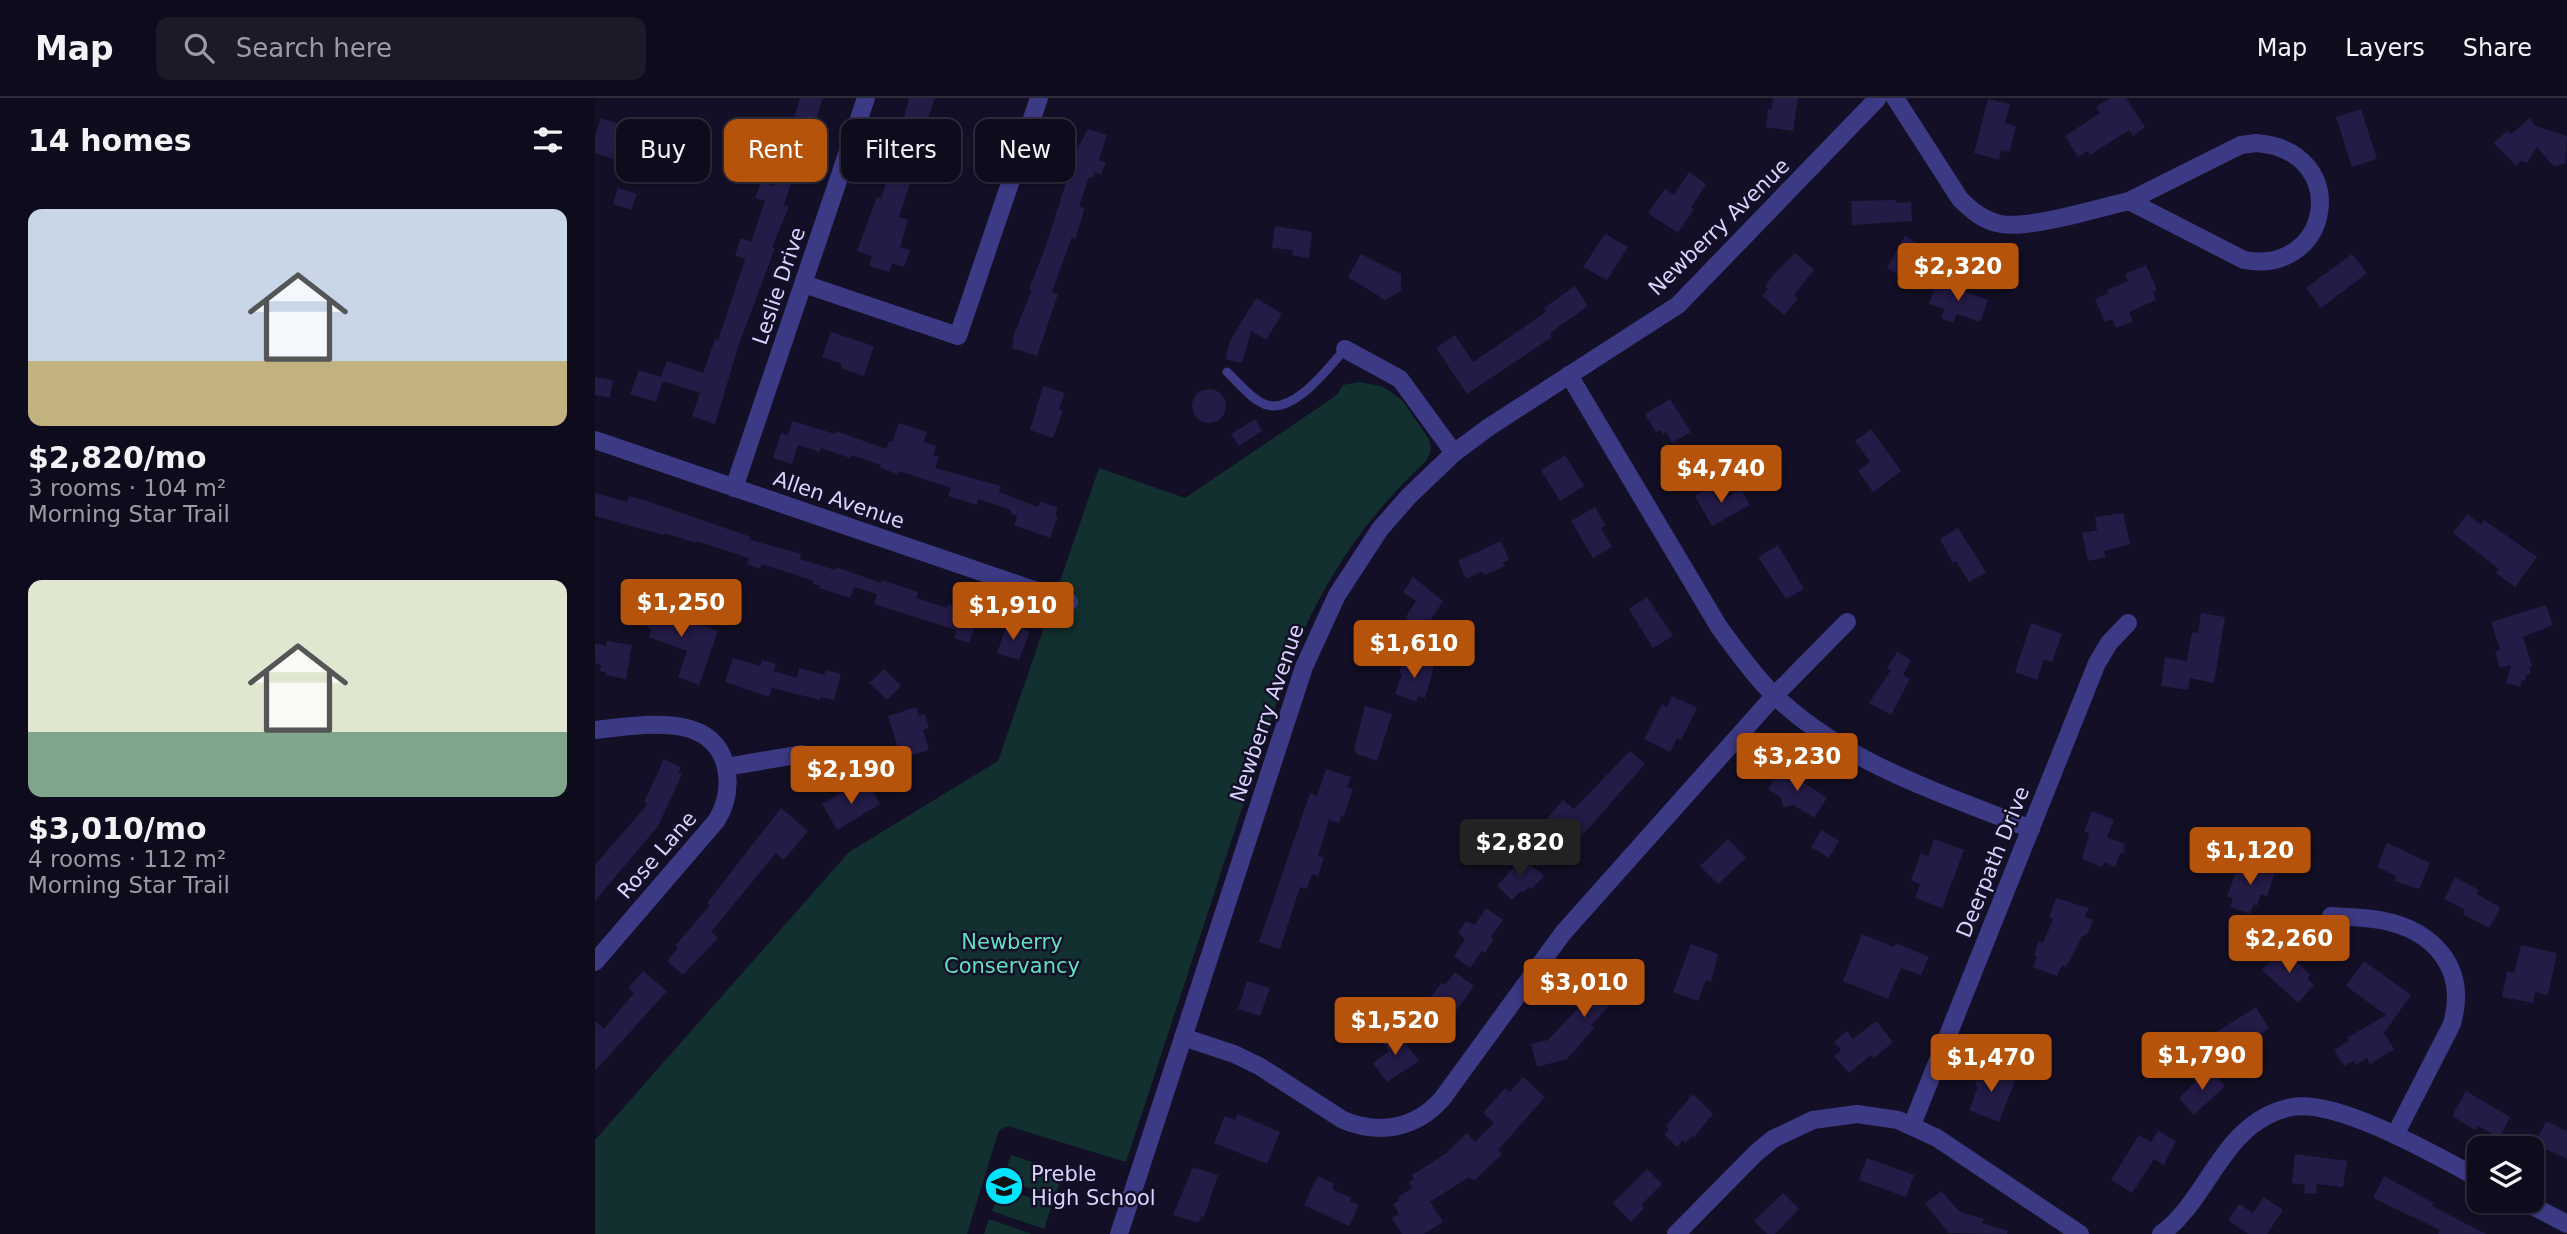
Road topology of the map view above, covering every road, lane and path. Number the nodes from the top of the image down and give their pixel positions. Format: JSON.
{"nodes":[{"id":1,"x":866,"y":98,"type":"edge"},
{"id":2,"x":1039,"y":98,"type":"edge"},
{"id":3,"x":1878,"y":98,"type":"edge"},
{"id":4,"x":1895,"y":98,"type":"edge"},
{"id":5,"x":2129,"y":201,"type":"junction"},
{"id":6,"x":804,"y":284,"type":"junction"},
{"id":7,"x":1345,"y":349,"type":"joint"},
{"id":8,"x":1227,"y":372,"type":"dead end"},
{"id":9,"x":1569,"y":375,"type":"junction"},
{"id":10,"x":595,"y":440,"type":"edge"},
{"id":11,"x":1454,"y":453,"type":"junction"},
{"id":12,"x":734,"y":488,"type":"junction"},
{"id":13,"x":1069,"y":602,"type":"dead end"},
{"id":14,"x":1847,"y":622,"type":"dead end"},
{"id":15,"x":2128,"y":623,"type":"dead end"},
{"id":16,"x":1775,"y":695,"type":"junction"},
{"id":17,"x":595,"y":730,"type":"edge"},
{"id":18,"x":802,"y":754,"type":"dead end"},
{"id":19,"x":726,"y":767,"type":"junction"},
{"id":20,"x":2031,"y":829,"type":"junction"},
{"id":21,"x":2331,"y":915,"type":"dead end"},
{"id":22,"x":595,"y":962,"type":"edge"},
{"id":23,"x":1183,"y":1037,"type":"junction"},
{"id":24,"x":1912,"y":1125,"type":"junction"},
{"id":25,"x":2395,"y":1135,"type":"junction"},
{"id":26,"x":2467,"y":1172,"type":"edge"},
{"id":27,"x":2544,"y":1212,"type":"edge"},
{"id":28,"x":2567,"y":1224,"type":"edge"},
{"id":29,"x":1119,"y":1234,"type":"edge"},
{"id":30,"x":1675,"y":1234,"type":"edge"},
{"id":31,"x":2080,"y":1234,"type":"edge"},
{"id":32,"x":2161,"y":1234,"type":"edge"}],
"edges":[{"from":1,"to":6,"type":"street","name":"Leslie Drive"},
{"from":2,"to":6,"type":"street"},
{"from":3,"to":9,"type":"street","name":"Newberry Avenue"},
{"from":4,"to":5,"type":"street"},
{"from":5,"to":5,"type":"street"},
{"from":6,"to":12,"type":"street","name":"Leslie Drive"},
{"from":7,"to":8,"type":"lane"},
{"from":7,"to":11,"type":"street"},
{"from":9,"to":11,"type":"street","name":"Newberry Avenue"},
{"from":9,"to":16,"type":"street"},
{"from":10,"to":12,"type":"street","name":"Allen Avenue"},
{"from":11,"to":23,"type":"street","name":"Newberry Avenue"},
{"from":12,"to":13,"type":"street","name":"Allen Avenue"},
{"from":14,"to":16,"type":"street"},
{"from":15,"to":20,"type":"street","name":"Deerpath Drive"},
{"from":16,"to":20,"type":"street"},
{"from":16,"to":23,"type":"street"},
{"from":17,"to":19,"type":"street"},
{"from":18,"to":19,"type":"street"},
{"from":19,"to":22,"type":"street","name":"Rose Lane"},
{"from":20,"to":24,"type":"street","name":"Deerpath Drive"},
{"from":21,"to":25,"type":"street"},
{"from":23,"to":29,"type":"street","name":"Newberry Avenue"},
{"from":24,"to":30,"type":"street"},
{"from":24,"to":31,"type":"street"},
{"from":25,"to":26,"type":"street"},
{"from":25,"to":32,"type":"street"},
{"from":27,"to":28,"type":"street"}]}
